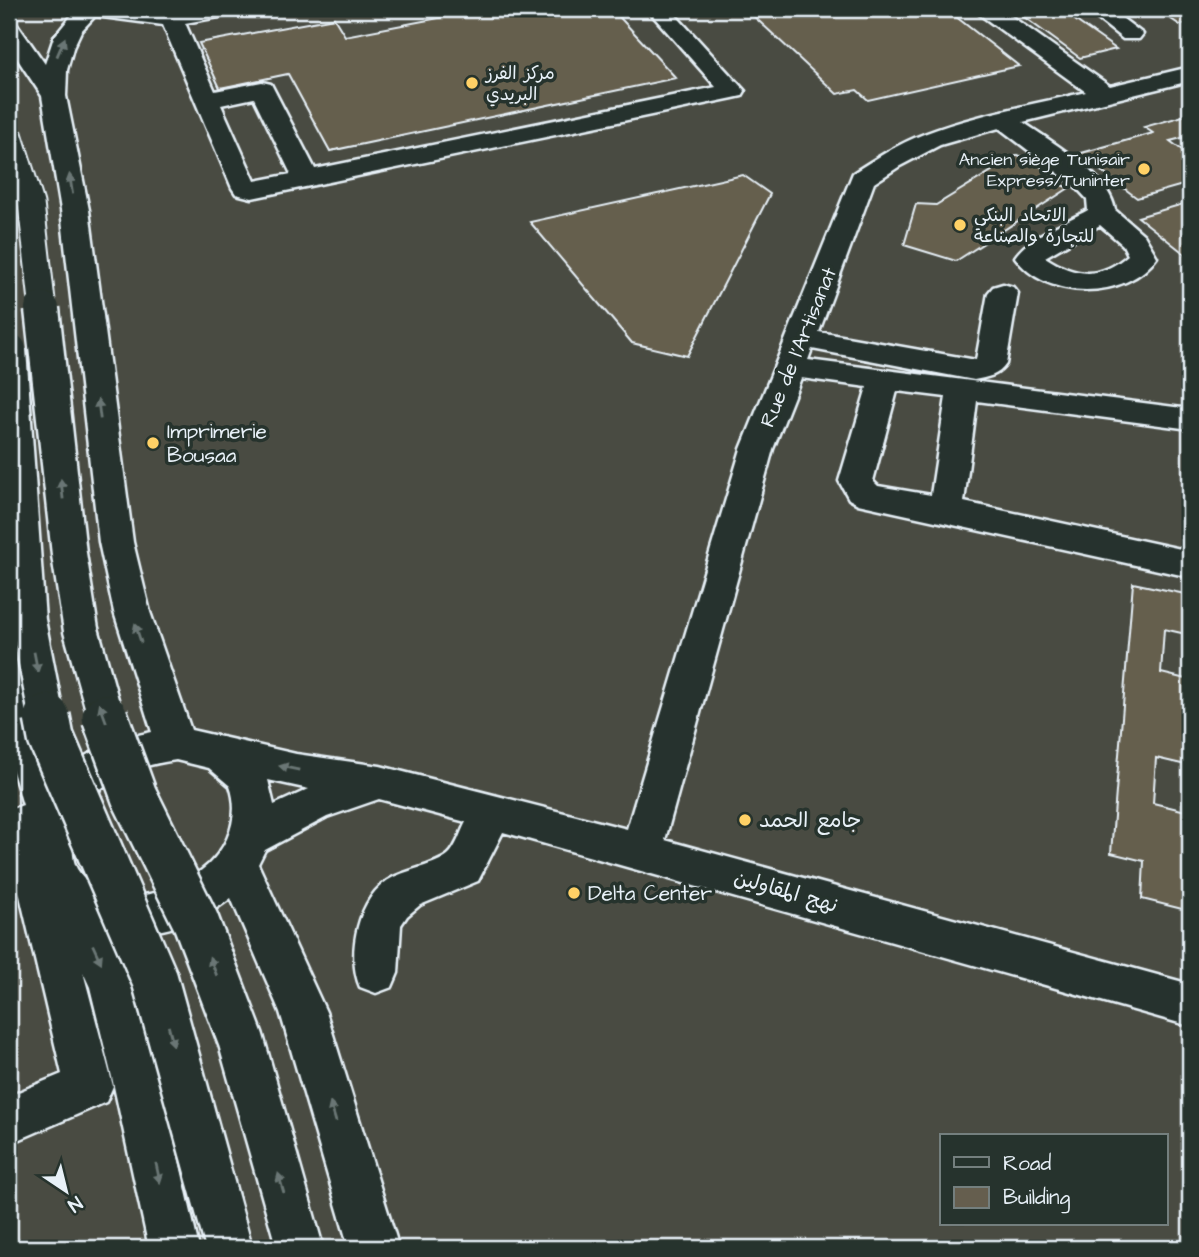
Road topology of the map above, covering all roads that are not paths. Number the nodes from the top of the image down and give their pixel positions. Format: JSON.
{"nodes":[{"id":1,"x":22,"y":9,"type":"edge"},
{"id":2,"x":90,"y":9,"type":"edge"},
{"id":3,"x":228,"y":9,"type":"edge"},
{"id":4,"x":658,"y":9,"type":"edge"},
{"id":5,"x":987,"y":9,"type":"edge"},
{"id":6,"x":1096,"y":9,"type":"edge"},
{"id":7,"x":172,"y":19,"type":"junction"},
{"id":8,"x":9,"y":22,"type":"edge"},
{"id":9,"x":9,"y":29,"type":"edge"},
{"id":10,"x":1131,"y":34,"type":"dead end"},
{"id":11,"x":1190,"y":74,"type":"edge"},
{"id":12,"x":1105,"y":94,"type":"junction"},
{"id":13,"x":54,"y":96,"type":"junction"},
{"id":14,"x":207,"y":100,"type":"junction"},
{"id":15,"x":1003,"y":119,"type":"junction"},
{"id":16,"x":9,"y":134,"type":"edge"},
{"id":17,"x":307,"y":178,"type":"junction"},
{"id":18,"x":1102,"y":213,"type":"dead end"},
{"id":19,"x":1003,"y":293,"type":"dead end"},
{"id":20,"x":9,"y":350,"type":"edge"},
{"id":21,"x":796,"y":352,"type":"junction"},
{"id":22,"x":885,"y":379,"type":"junction"},
{"id":23,"x":963,"y":389,"type":"junction"},
{"id":24,"x":1190,"y":419,"type":"edge"},
{"id":25,"x":946,"y":510,"type":"junction"},
{"id":26,"x":1190,"y":564,"type":"edge"},
{"id":27,"x":9,"y":674,"type":"edge"},
{"id":28,"x":15,"y":740,"type":"edge"},
{"id":29,"x":196,"y":748,"type":"junction"},
{"id":30,"x":380,"y":783,"type":"junction"},
{"id":31,"x":493,"y":812,"type":"junction"},
{"id":32,"x":30,"y":830,"type":"edge"},
{"id":33,"x":245,"y":850,"type":"junction"},
{"id":34,"x":641,"y":850,"type":"junction"},
{"id":35,"x":68,"y":892,"type":"junction"},
{"id":36,"x":376,"y":973,"type":"dead end"},
{"id":37,"x":1190,"y":1005,"type":"edge"},
{"id":38,"x":9,"y":1120,"type":"edge"},
{"id":39,"x":174,"y":1248,"type":"edge"},
{"id":40,"x":229,"y":1248,"type":"edge"},
{"id":41,"x":300,"y":1248,"type":"edge"},
{"id":42,"x":374,"y":1248,"type":"edge"}],
"edges":[{"from":1,"to":8,"type":"street"},
{"from":2,"to":7,"type":"street"},
{"from":13,"to":2,"type":"street","one_way":true},
{"from":3,"to":7,"type":"street"},
{"from":4,"to":17,"type":"street"},
{"from":5,"to":12,"type":"street"},
{"from":6,"to":10,"type":"street"},
{"from":7,"to":14,"type":"street"},
{"from":9,"to":13,"type":"street"},
{"from":11,"to":12,"type":"street","name":"Rue de l'Artisanat"},
{"from":12,"to":15,"type":"street","name":"Rue de l'Artisanat"},
{"from":29,"to":13,"type":"street","one_way":true},
{"from":14,"to":17,"type":"street"},
{"from":14,"to":17,"type":"street"},
{"from":15,"to":18,"type":"street"},
{"from":15,"to":21,"type":"street","name":"Rue de l'Artisanat"},
{"from":41,"to":16,"type":"street","one_way":true,"bridge":true},
{"from":19,"to":21,"type":"street"},
{"from":20,"to":40,"type":"street","one_way":true,"bridge":true},
{"from":21,"to":22,"type":"street"},
{"from":21,"to":34,"type":"street","name":"Rue de l'Artisanat"},
{"from":22,"to":23,"type":"street"},
{"from":22,"to":25,"type":"street"},
{"from":23,"to":24,"type":"street"},
{"from":23,"to":25,"type":"street"},
{"from":25,"to":26,"type":"street"},
{"from":27,"to":28,"type":"street"},
{"from":28,"to":32,"type":"street"},
{"from":30,"to":29,"type":"street","name":"نهج المقاولين","one_way":true},
{"from":29,"to":32,"type":"street"},
{"from":29,"to":33,"type":"street"},
{"from":30,"to":31,"type":"street","name":"نهج المقاولين"},
{"from":30,"to":33,"type":"street"},
{"from":31,"to":34,"type":"street","name":"نهج المقاولين"},
{"from":31,"to":36,"type":"street"},
{"from":32,"to":35,"type":"street"},
{"from":32,"to":38,"type":"street"},
{"from":33,"to":35,"type":"street"},
{"from":42,"to":33,"type":"street","one_way":true},
{"from":34,"to":37,"type":"street","name":"نهج المقاولين"},
{"from":35,"to":39,"type":"street","one_way":true}]}
